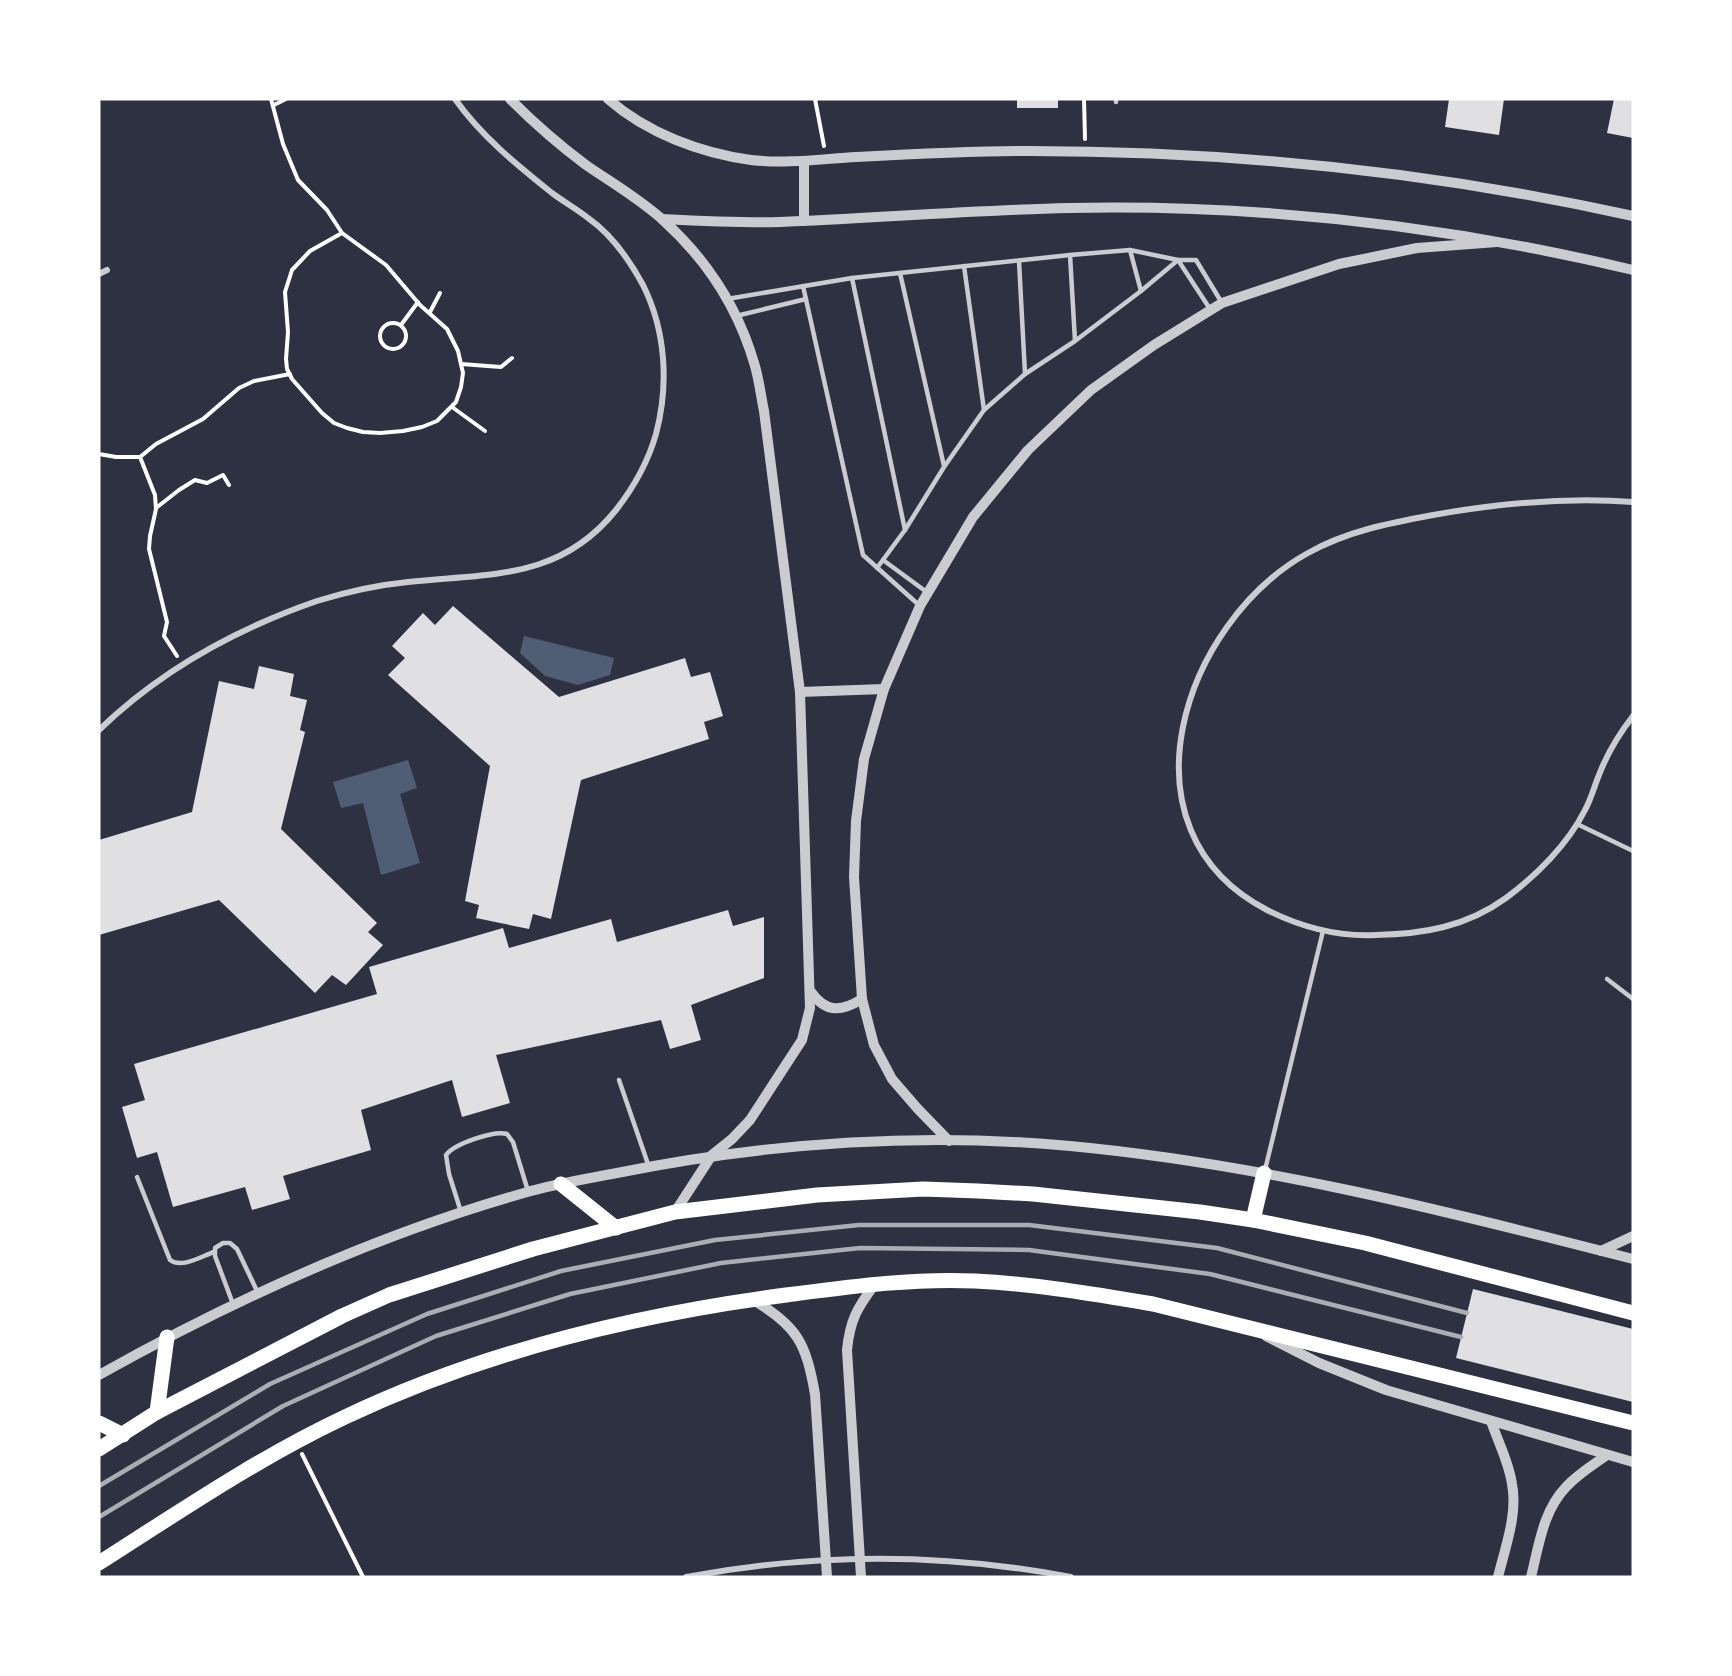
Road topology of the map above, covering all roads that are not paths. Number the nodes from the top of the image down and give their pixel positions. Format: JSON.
{"nodes":[{"id":1,"x":455,"y":99,"type":"edge"},
{"id":2,"x":510,"y":99,"type":"edge"},
{"id":3,"x":608,"y":99,"type":"edge"},
{"id":4,"x":804,"y":161,"type":"junction"},
{"id":5,"x":1633,"y":216,"type":"edge"},
{"id":6,"x":662,"y":219,"type":"junction"},
{"id":7,"x":804,"y":221,"type":"junction"},
{"id":8,"x":1497,"y":242,"type":"junction"},
{"id":9,"x":1130,"y":250,"type":"junction"},
{"id":10,"x":1070,"y":255,"type":"junction"},
{"id":11,"x":1178,"y":260,"type":"junction"},
{"id":12,"x":1019,"y":261,"type":"junction"},
{"id":13,"x":964,"y":266,"type":"junction"},
{"id":14,"x":107,"y":270,"type":"dead end"},
{"id":15,"x":1633,"y":270,"type":"edge"},
{"id":16,"x":900,"y":273,"type":"junction"},
{"id":17,"x":99,"y":274,"type":"edge"},
{"id":18,"x":852,"y":278,"type":"junction"},
{"id":19,"x":803,"y":286,"type":"junction"},
{"id":20,"x":1141,"y":291,"type":"junction"},
{"id":21,"x":727,"y":299,"type":"junction"},
{"id":22,"x":806,"y":299,"type":"junction"},
{"id":23,"x":1222,"y":303,"type":"junction"},
{"id":24,"x":1211,"y":310,"type":"junction"},
{"id":25,"x":736,"y":316,"type":"junction"},
{"id":26,"x":1075,"y":341,"type":"junction"},
{"id":27,"x":1025,"y":374,"type":"junction"},
{"id":28,"x":984,"y":410,"type":"junction"},
{"id":29,"x":944,"y":467,"type":"junction"},
{"id":30,"x":1633,"y":502,"type":"edge"},
{"id":31,"x":905,"y":530,"type":"junction"},
{"id":32,"x":883,"y":560,"type":"junction"},
{"id":33,"x":878,"y":568,"type":"junction"},
{"id":34,"x":928,"y":593,"type":"junction"},
{"id":35,"x":920,"y":606,"type":"junction"},
{"id":36,"x":884,"y":689,"type":"junction"},
{"id":37,"x":800,"y":692,"type":"junction"},
{"id":38,"x":1633,"y":716,"type":"edge"},
{"id":39,"x":99,"y":730,"type":"edge"},
{"id":40,"x":1577,"y":824,"type":"junction"},
{"id":41,"x":1633,"y":851,"type":"edge"},
{"id":42,"x":1323,"y":931,"type":"junction"},
{"id":43,"x":1607,"y":980,"type":"dead end"},
{"id":44,"x":811,"y":992,"type":"junction"},
{"id":45,"x":862,"y":999,"type":"junction"},
{"id":46,"x":1633,"y":999,"type":"edge"},
{"id":47,"x":619,"y":1080,"type":"dead end"},
{"id":48,"x":949,"y":1141,"type":"junction"},
{"id":49,"x":712,"y":1155,"type":"junction"},
{"id":50,"x":649,"y":1167,"type":"junction"},
{"id":51,"x":1264,"y":1173,"type":"junction"},
{"id":52,"x":137,"y":1177,"type":"dead end"},
{"id":53,"x":561,"y":1184,"type":"junction"},
{"id":54,"x":528,"y":1191,"type":"junction"},
{"id":55,"x":461,"y":1212,"type":"junction"},
{"id":56,"x":675,"y":1212,"type":"junction"},
{"id":57,"x":1253,"y":1220,"type":"junction"},
{"id":58,"x":616,"y":1227,"type":"junction"},
{"id":59,"x":1633,"y":1236,"type":"edge"},
{"id":60,"x":1601,"y":1251,"type":"junction"},
{"id":61,"x":214,"y":1252,"type":"junction"},
{"id":62,"x":1633,"y":1259,"type":"edge"},
{"id":63,"x":875,"y":1284,"type":"junction"},
{"id":64,"x":258,"y":1293,"type":"junction"},
{"id":65,"x":753,"y":1299,"type":"junction"},
{"id":66,"x":234,"y":1305,"type":"junction"},
{"id":67,"x":1633,"y":1313,"type":"edge"},
{"id":68,"x":1252,"y":1329,"type":"junction"},
{"id":69,"x":166,"y":1337,"type":"junction"},
{"id":70,"x":99,"y":1375,"type":"edge"},
{"id":71,"x":157,"y":1412,"type":"junction"},
{"id":72,"x":1491,"y":1421,"type":"junction"},
{"id":73,"x":1633,"y":1423,"type":"edge"},
{"id":74,"x":99,"y":1424,"type":"edge"},
{"id":75,"x":123,"y":1435,"type":"junction"},
{"id":76,"x":99,"y":1449,"type":"edge"},
{"id":77,"x":1607,"y":1455,"type":"junction"},
{"id":78,"x":1633,"y":1462,"type":"edge"},
{"id":79,"x":859,"y":1558,"type":"junction"},
{"id":80,"x":826,"y":1559,"type":"junction"},
{"id":81,"x":99,"y":1563,"type":"edge"},
{"id":82,"x":686,"y":1577,"type":"edge"},
{"id":83,"x":827,"y":1577,"type":"edge"},
{"id":84,"x":861,"y":1577,"type":"edge"},
{"id":85,"x":1071,"y":1577,"type":"edge"},
{"id":86,"x":1498,"y":1577,"type":"edge"},
{"id":87,"x":1531,"y":1577,"type":"edge"}],
"edges":[{"from":1,"to":39,"type":"street"},
{"from":2,"to":6,"type":"street"},
{"from":3,"to":4,"type":"street"},
{"from":4,"to":5,"type":"street"},
{"from":4,"to":7,"type":"street"},
{"from":6,"to":7,"type":"street"},
{"from":6,"to":21,"type":"street"},
{"from":7,"to":8,"type":"street"},
{"from":8,"to":15,"type":"street"},
{"from":8,"to":23,"type":"street"},
{"from":9,"to":10,"type":"lane"},
{"from":9,"to":11,"type":"lane"},
{"from":9,"to":20,"type":"lane"},
{"from":10,"to":12,"type":"lane"},
{"from":10,"to":26,"type":"lane"},
{"from":11,"to":20,"type":"lane"},
{"from":11,"to":23,"type":"lane"},
{"from":11,"to":24,"type":"lane"},
{"from":12,"to":13,"type":"lane"},
{"from":12,"to":27,"type":"lane"},
{"from":13,"to":16,"type":"lane"},
{"from":13,"to":28,"type":"lane"},
{"from":14,"to":17,"type":"street"},
{"from":16,"to":18,"type":"lane"},
{"from":16,"to":29,"type":"lane"},
{"from":18,"to":19,"type":"lane"},
{"from":18,"to":31,"type":"lane"},
{"from":19,"to":21,"type":"lane"},
{"from":19,"to":22,"type":"lane"},
{"from":20,"to":26,"type":"lane"},
{"from":21,"to":25,"type":"street"},
{"from":22,"to":25,"type":"lane"},
{"from":22,"to":33,"type":"lane"},
{"from":23,"to":24,"type":"street"},
{"from":24,"to":34,"type":"street"},
{"from":25,"to":37,"type":"street"},
{"from":26,"to":27,"type":"lane"},
{"from":27,"to":28,"type":"lane"},
{"from":28,"to":29,"type":"lane"},
{"from":29,"to":31,"type":"lane"},
{"from":30,"to":42,"type":"street"},
{"from":31,"to":32,"type":"lane"},
{"from":32,"to":33,"type":"lane"},
{"from":32,"to":34,"type":"lane"},
{"from":33,"to":35,"type":"lane"},
{"from":34,"to":35,"type":"street"},
{"from":35,"to":36,"type":"street"},
{"from":36,"to":37,"type":"street"},
{"from":36,"to":45,"type":"street"},
{"from":37,"to":44,"type":"street"},
{"from":38,"to":40,"type":"street"},
{"from":40,"to":41,"type":"lane"},
{"from":40,"to":42,"type":"street"},
{"from":42,"to":51,"type":"lane"},
{"from":43,"to":46,"type":"lane"},
{"from":44,"to":45,"type":"street"},
{"from":44,"to":49,"type":"street"},
{"from":45,"to":48,"type":"street"},
{"from":47,"to":50,"type":"lane"},
{"from":48,"to":49,"type":"street"},
{"from":48,"to":51,"type":"street"},
{"from":49,"to":50,"type":"street"},
{"from":49,"to":56,"type":"street"},
{"from":50,"to":53,"type":"street"},
{"from":51,"to":57,"type":"main road"},
{"from":51,"to":60,"type":"street"},
{"from":52,"to":61,"type":"lane"},
{"from":53,"to":54,"type":"street"},
{"from":53,"to":58,"type":"main road"},
{"from":54,"to":55,"type":"street"},
{"from":54,"to":55,"type":"lane"},
{"from":55,"to":64,"type":"street"},
{"from":56,"to":57,"type":"main road"},
{"from":56,"to":58,"type":"main road"},
{"from":57,"to":67,"type":"main road"},
{"from":58,"to":71,"type":"main road"},
{"from":59,"to":60,"type":"street"},
{"from":60,"to":62,"type":"street"},
{"from":61,"to":64,"type":"lane"},
{"from":61,"to":66,"type":"lane"},
{"from":63,"to":65,"type":"main road"},
{"from":63,"to":68,"type":"main road"},
{"from":63,"to":79,"type":"street"},
{"from":64,"to":66,"type":"street"},
{"from":65,"to":80,"type":"street"},
{"from":65,"to":81,"type":"main road"},
{"from":66,"to":69,"type":"street"},
{"from":68,"to":72,"type":"street"},
{"from":68,"to":73,"type":"main road"},
{"from":69,"to":70,"type":"street"},
{"from":69,"to":71,"type":"main road"},
{"from":71,"to":75,"type":"main road"},
{"from":72,"to":77,"type":"street"},
{"from":72,"to":86,"type":"street"},
{"from":74,"to":75,"type":"main road"},
{"from":75,"to":76,"type":"main road"},
{"from":77,"to":78,"type":"street"},
{"from":77,"to":87,"type":"street"},
{"from":79,"to":80,"type":"street"},
{"from":79,"to":84,"type":"street"},
{"from":79,"to":85,"type":"street"},
{"from":80,"to":82,"type":"street"},
{"from":80,"to":83,"type":"street"}]}
